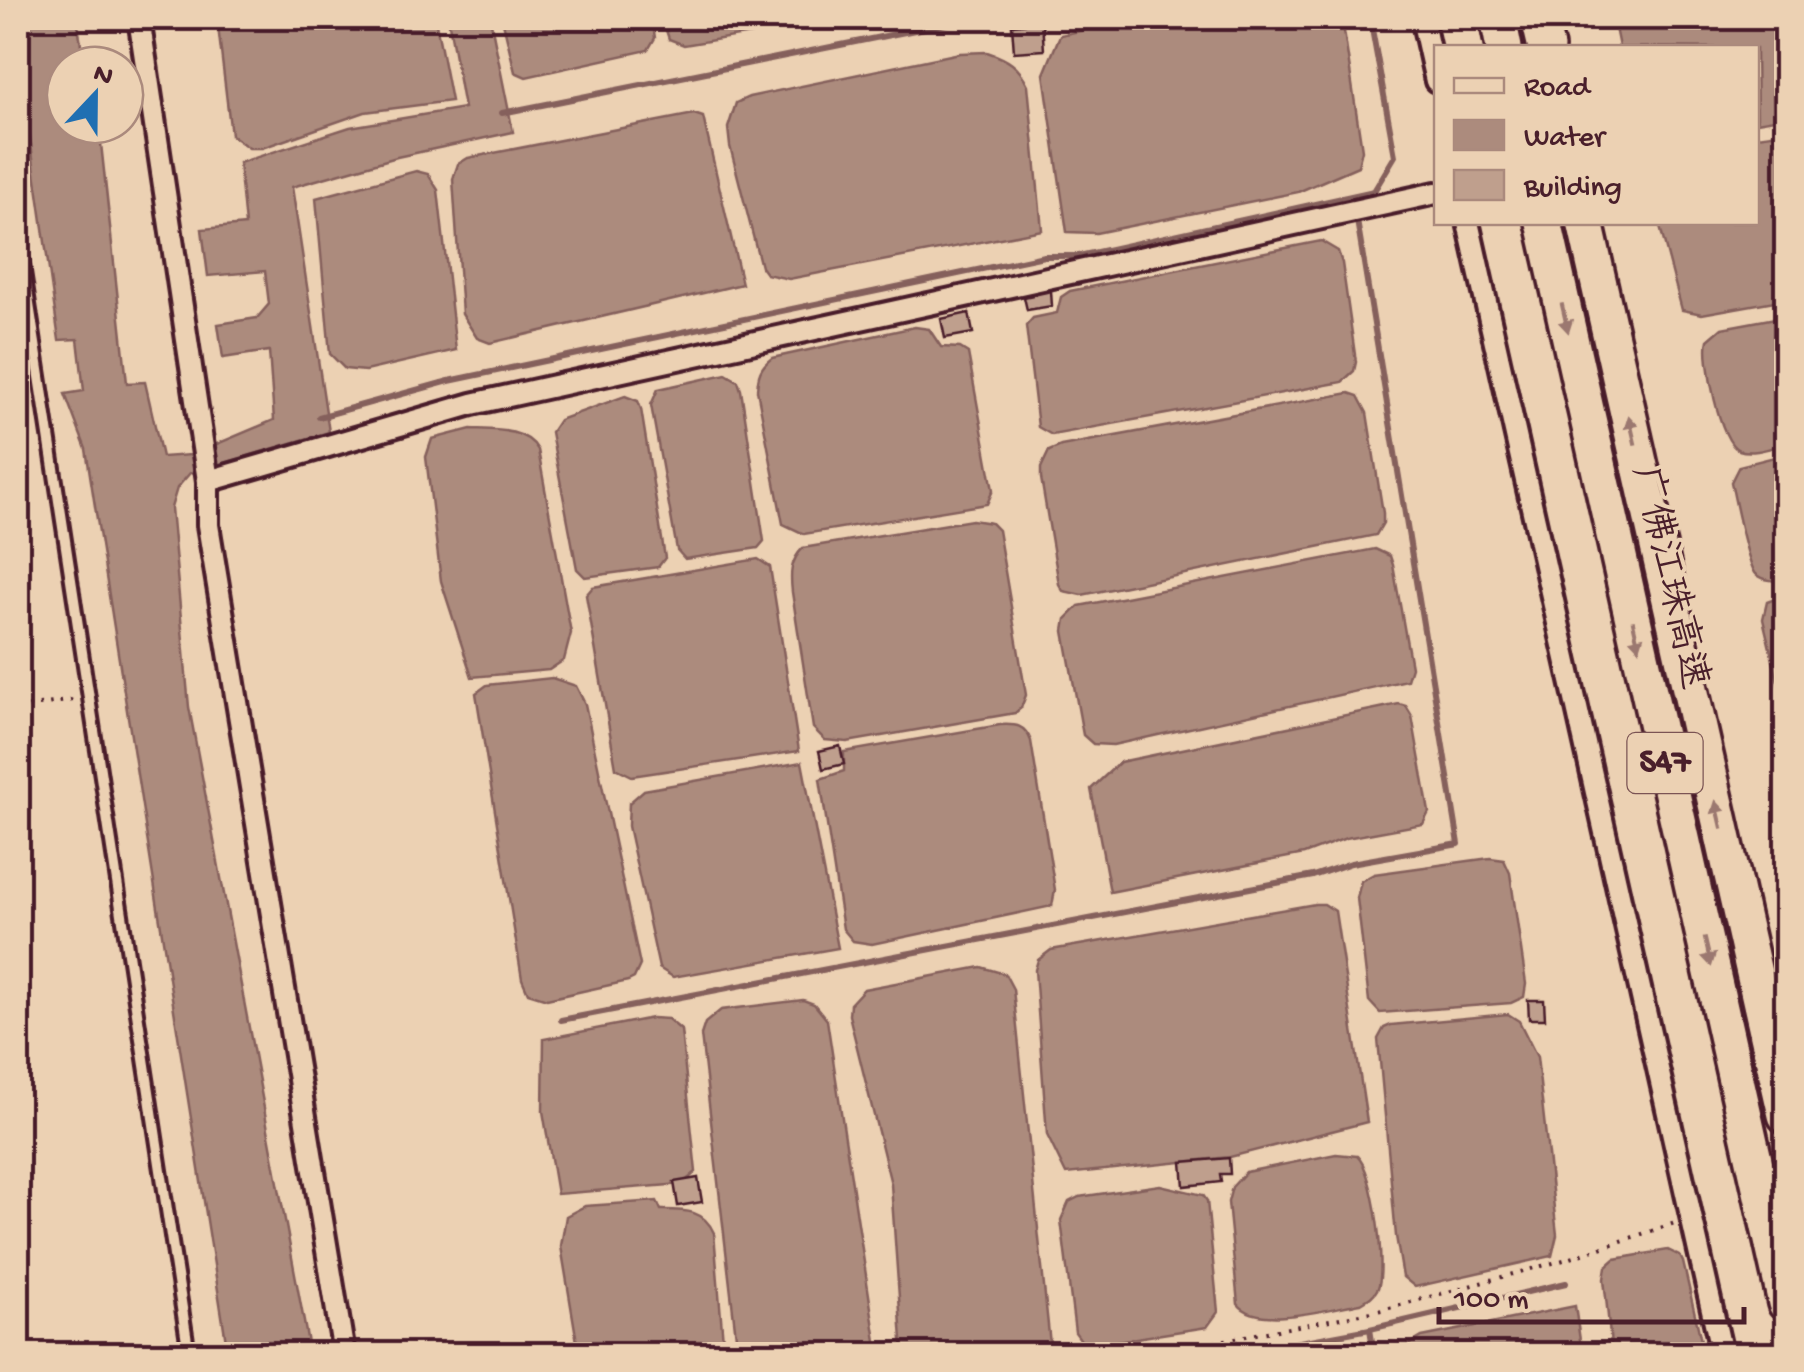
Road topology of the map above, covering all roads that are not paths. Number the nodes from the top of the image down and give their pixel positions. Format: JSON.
{"nodes":[{"id":1,"x":139,"y":18,"type":"edge"},
{"id":2,"x":1422,"y":18,"type":"edge"},
{"id":3,"x":1498,"y":18,"type":"edge"},
{"id":4,"x":1539,"y":18,"type":"edge"},
{"id":5,"x":1503,"y":45,"type":"edge"},
{"id":6,"x":1545,"y":45,"type":"edge"},
{"id":7,"x":1434,"y":72,"type":"edge"},
{"id":8,"x":1434,"y":193,"type":"edge"},
{"id":9,"x":1469,"y":225,"type":"edge"},
{"id":10,"x":1545,"y":225,"type":"edge"},
{"id":11,"x":1586,"y":225,"type":"edge"},
{"id":12,"x":18,"y":232,"type":"edge"},
{"id":13,"x":208,"y":481,"type":"junction"},
{"id":14,"x":1786,"y":1115,"type":"edge"},
{"id":15,"x":1786,"y":1302,"type":"edge"},
{"id":16,"x":189,"y":1354,"type":"edge"},
{"id":17,"x":344,"y":1354,"type":"edge"},
{"id":18,"x":1722,"y":1354,"type":"edge"}],
"edges":[{"from":1,"to":13,"type":"street"},
{"from":2,"to":7,"type":"street"},
{"from":3,"to":5,"type":"highway"},
{"from":4,"to":6,"type":"highway"},
{"from":8,"to":13,"type":"street"},
{"from":9,"to":18,"type":"street"},
{"from":10,"to":15,"type":"highway","name":"广佛江珠高速","number":"S47","one_way":true},
{"from":14,"to":11,"type":"highway","name":"广佛江珠高速","number":"S47","one_way":true},
{"from":12,"to":16,"type":"lane"},
{"from":13,"to":17,"type":"street"}]}
